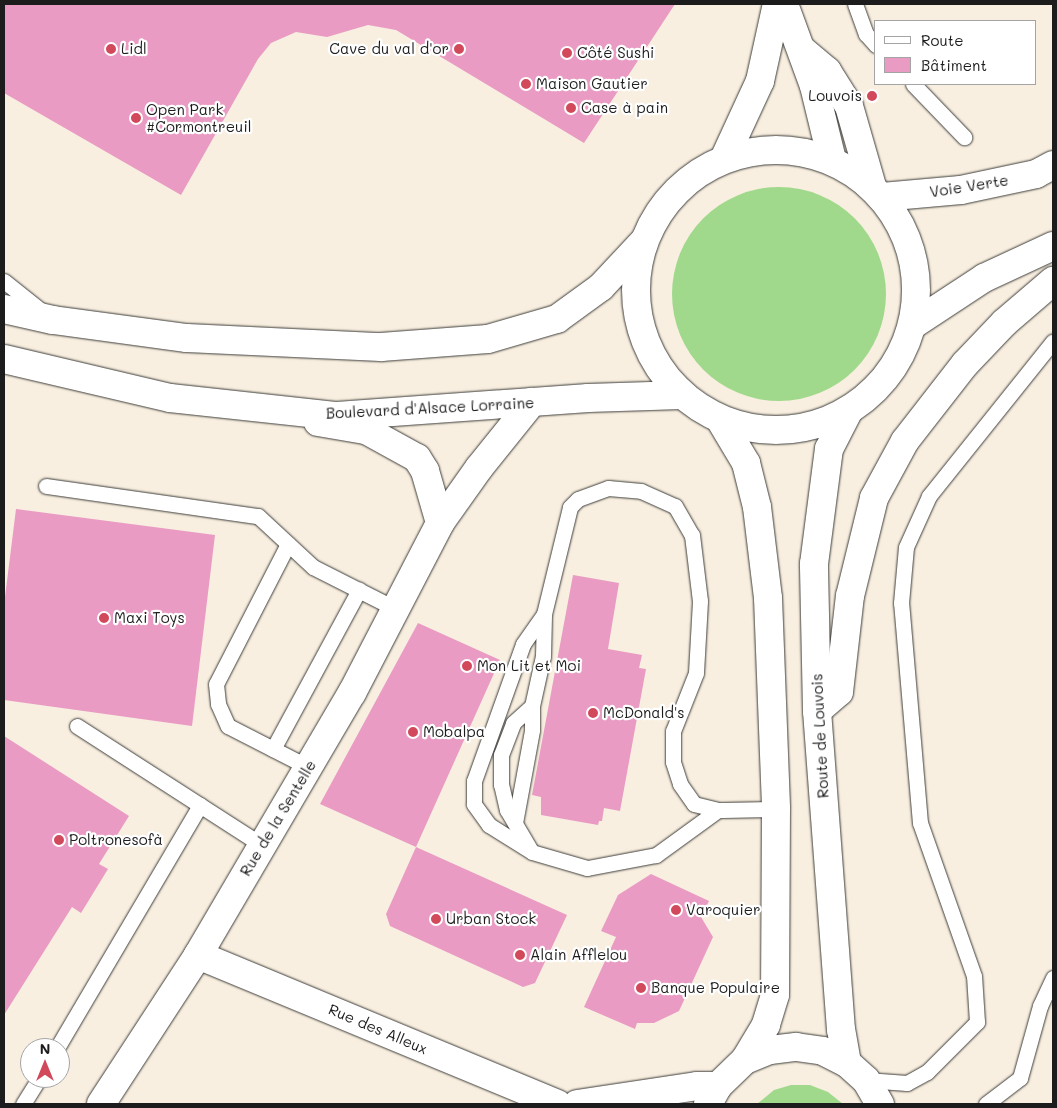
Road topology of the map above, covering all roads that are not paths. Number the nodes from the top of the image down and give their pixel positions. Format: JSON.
{"nodes":[{"id":1,"x":777,"y":4,"type":"edge"},
{"id":2,"x":784,"y":4,"type":"edge"},
{"id":3,"x":855,"y":4,"type":"edge"},
{"id":4,"x":874,"y":43,"type":"edge"},
{"id":5,"x":802,"y":50,"type":"junction"},
{"id":6,"x":915,"y":85,"type":"edge"},
{"id":7,"x":964,"y":136,"type":"dead end"},
{"id":8,"x":724,"y":159,"type":"junction"},
{"id":9,"x":832,"y":160,"type":"junction"},
{"id":10,"x":1053,"y":165,"type":"edge"},
{"id":11,"x":877,"y":192,"type":"junction"},
{"id":12,"x":644,"y":240,"type":"junction"},
{"id":13,"x":1053,"y":246,"type":"edge"},
{"id":14,"x":4,"y":280,"type":"edge"},
{"id":15,"x":1053,"y":281,"type":"edge"},
{"id":16,"x":4,"y":309,"type":"edge"},
{"id":17,"x":53,"y":320,"type":"junction"},
{"id":18,"x":914,"y":324,"type":"junction"},
{"id":19,"x":1053,"y":341,"type":"edge"},
{"id":20,"x":4,"y":359,"type":"edge"},
{"id":21,"x":682,"y":396,"type":"junction"},
{"id":22,"x":170,"y":398,"type":"junction"},
{"id":23,"x":532,"y":402,"type":"junction"},
{"id":24,"x":848,"y":412,"type":"junction"},
{"id":25,"x":721,"y":420,"type":"junction"},
{"id":26,"x":46,"y":486,"type":"dead end"},
{"id":27,"x":440,"y":523,"type":"junction"},
{"id":28,"x":288,"y":544,"type":"junction"},
{"id":29,"x":359,"y":590,"type":"junction"},
{"id":30,"x":396,"y":609,"type":"junction"},
{"id":31,"x":544,"y":614,"type":"junction"},
{"id":32,"x":532,"y":706,"type":"junction"},
{"id":33,"x":817,"y":711,"type":"junction"},
{"id":34,"x":77,"y":726,"type":"dead end"},
{"id":35,"x":273,"y":750,"type":"junction"},
{"id":36,"x":308,"y":767,"type":"junction"},
{"id":37,"x":200,"y":805,"type":"junction"},
{"id":38,"x":776,"y":809,"type":"junction"},
{"id":39,"x":718,"y":810,"type":"junction"},
{"id":40,"x":515,"y":823,"type":"junction"},
{"id":41,"x":262,"y":844,"type":"junction"},
{"id":42,"x":532,"y":852,"type":"junction"},
{"id":43,"x":198,"y":954,"type":"junction"},
{"id":44,"x":1053,"y":978,"type":"edge"},
{"id":45,"x":63,"y":1038,"type":"edge"},
{"id":46,"x":746,"y":1060,"type":"junction"},
{"id":47,"x":856,"y":1072,"type":"junction"},
{"id":48,"x":33,"y":1088,"type":"edge"},
{"id":49,"x":713,"y":1095,"type":"edge"},
{"id":50,"x":24,"y":1104,"type":"edge"},
{"id":51,"x":101,"y":1104,"type":"edge"},
{"id":52,"x":557,"y":1104,"type":"edge"},
{"id":53,"x":577,"y":1104,"type":"edge"},
{"id":54,"x":880,"y":1104,"type":"edge"},
{"id":55,"x":986,"y":1104,"type":"edge"}],
"edges":[{"from":1,"to":8,"type":"main road"},
{"from":2,"to":5,"type":"main road"},
{"from":3,"to":4,"type":"lane"},
{"from":5,"to":9,"type":"main road"},
{"from":5,"to":11,"type":"main road"},
{"from":6,"to":7,"type":"lane"},
{"from":8,"to":9,"type":"main road"},
{"from":8,"to":12,"type":"main road"},
{"from":9,"to":11,"type":"main road"},
{"from":10,"to":11,"type":"main road","name":"Voie Verte"},
{"from":11,"to":18,"type":"main road"},
{"from":12,"to":17,"type":"main road"},
{"from":12,"to":21,"type":"main road"},
{"from":13,"to":18,"type":"main road"},
{"from":14,"to":17,"type":"lane"},
{"from":15,"to":33,"type":"main road"},
{"from":16,"to":17,"type":"main road"},
{"from":18,"to":24,"type":"main road"},
{"from":19,"to":47,"type":"lane"},
{"from":20,"to":22,"type":"main road","name":"Boulevard d'Alsace Lorraine"},
{"from":21,"to":23,"type":"main road","name":"Boulevard d'Alsace Lorraine"},
{"from":21,"to":25,"type":"main road"},
{"from":22,"to":23,"type":"main road","name":"Boulevard d'Alsace Lorraine"},
{"from":22,"to":27,"type":"main road"},
{"from":23,"to":27,"type":"main road","name":"Rue de la Sentelle"},
{"from":24,"to":25,"type":"main road"},
{"from":24,"to":33,"type":"main road","name":"Route de Louvois"},
{"from":25,"to":38,"type":"main road"},
{"from":26,"to":28,"type":"lane"},
{"from":27,"to":30,"type":"main road","name":"Rue de la Sentelle"},
{"from":28,"to":29,"type":"lane"},
{"from":28,"to":35,"type":"lane"},
{"from":29,"to":30,"type":"lane"},
{"from":29,"to":35,"type":"lane"},
{"from":30,"to":36,"type":"main road","name":"Rue de la Sentelle"},
{"from":31,"to":32,"type":"lane"},
{"from":31,"to":39,"type":"lane"},
{"from":31,"to":42,"type":"lane"},
{"from":32,"to":40,"type":"lane"},
{"from":32,"to":40,"type":"lane"},
{"from":33,"to":47,"type":"main road","name":"Route de Louvois"},
{"from":34,"to":37,"type":"lane"},
{"from":35,"to":36,"type":"lane"},
{"from":36,"to":41,"type":"main road","name":"Rue de la Sentelle"},
{"from":37,"to":41,"type":"lane"},
{"from":37,"to":45,"type":"lane"},
{"from":38,"to":39,"type":"lane"},
{"from":38,"to":46,"type":"main road"},
{"from":39,"to":42,"type":"lane"},
{"from":40,"to":42,"type":"lane"},
{"from":41,"to":43,"type":"main road","name":"Rue de la Sentelle"},
{"from":43,"to":51,"type":"main road","name":"Rue de la Sentelle"},
{"from":43,"to":52,"type":"main road","name":"Rue des Alleux"},
{"from":44,"to":55,"type":"lane"},
{"from":46,"to":47,"type":"main road"},
{"from":46,"to":49,"type":"main road"},
{"from":47,"to":54,"type":"main road"},
{"from":48,"to":50,"type":"lane"},
{"from":49,"to":53,"type":"main road"}]}
